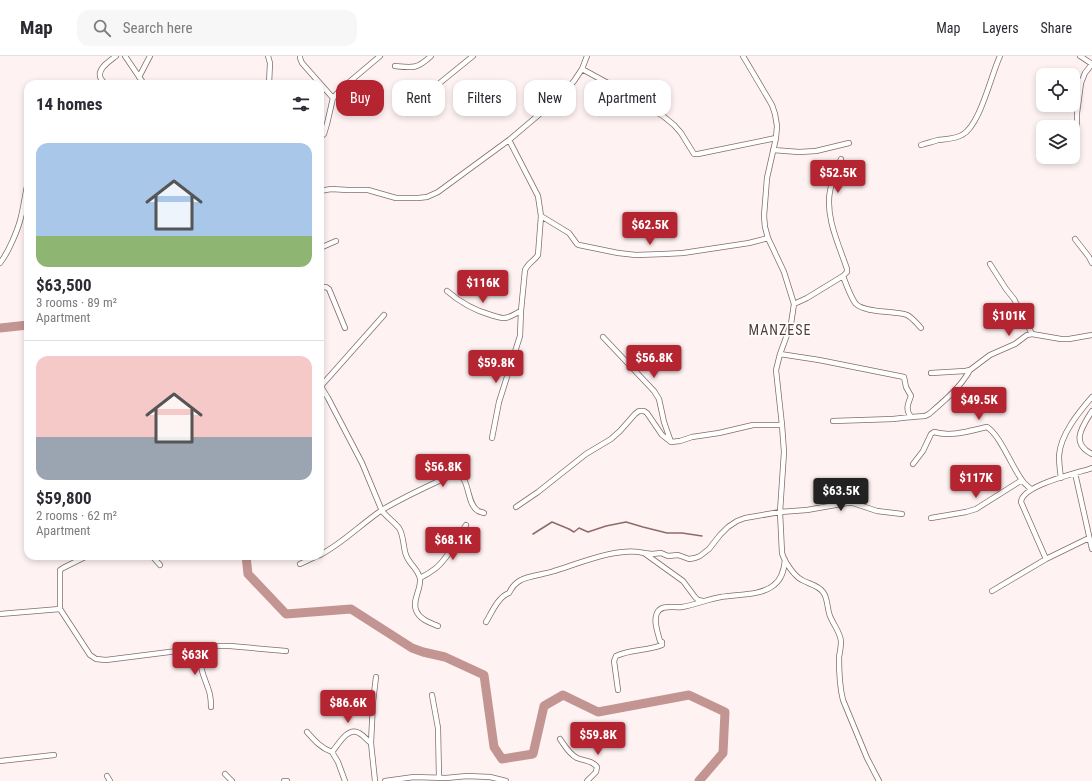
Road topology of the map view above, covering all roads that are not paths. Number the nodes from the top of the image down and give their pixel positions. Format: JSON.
{"nodes":[{"id":1,"x":116,"y":56,"type":"edge"},
{"id":2,"x":125,"y":56,"type":"edge"},
{"id":3,"x":150,"y":56,"type":"edge"},
{"id":4,"x":268,"y":56,"type":"edge"},
{"id":5,"x":300,"y":56,"type":"edge"},
{"id":6,"x":380,"y":56,"type":"edge"},
{"id":7,"x":431,"y":56,"type":"edge"},
{"id":8,"x":473,"y":56,"type":"edge"},
{"id":9,"x":587,"y":56,"type":"edge"},
{"id":10,"x":743,"y":56,"type":"edge"},
{"id":11,"x":1000,"y":56,"type":"edge"},
{"id":12,"x":1080,"y":56,"type":"edge"},
{"id":13,"x":1092,"y":64,"type":"edge"},
{"id":14,"x":395,"y":66,"type":"dead end"},
{"id":15,"x":582,"y":69,"type":"junction"},
{"id":16,"x":139,"y":77,"type":"junction"},
{"id":17,"x":102,"y":80,"type":"edge"},
{"id":18,"x":141,"y":80,"type":"edge"},
{"id":19,"x":269,"y":80,"type":"edge"},
{"id":20,"x":317,"y":80,"type":"edge"},
{"id":21,"x":443,"y":80,"type":"edge"},
{"id":22,"x":324,"y":88,"type":"edge"},
{"id":23,"x":333,"y":98,"type":"junction"},
{"id":24,"x":1077,"y":120,"type":"edge"},
{"id":25,"x":324,"y":134,"type":"edge"},
{"id":26,"x":776,"y":138,"type":"junction"},
{"id":27,"x":509,"y":140,"type":"junction"},
{"id":28,"x":849,"y":144,"type":"dead end"},
{"id":29,"x":921,"y":145,"type":"dead end"},
{"id":30,"x":773,"y":150,"type":"junction"},
{"id":31,"x":842,"y":158,"type":"dead end"},
{"id":32,"x":324,"y":190,"type":"edge"},
{"id":33,"x":24,"y":196,"type":"edge"},
{"id":34,"x":541,"y":216,"type":"junction"},
{"id":35,"x":768,"y":238,"type":"junction"},
{"id":36,"x":1075,"y":239,"type":"dead end"},
{"id":37,"x":336,"y":241,"type":"dead end"},
{"id":38,"x":324,"y":246,"type":"edge"},
{"id":39,"x":0,"y":263,"type":"edge"},
{"id":40,"x":1092,"y":263,"type":"edge"},
{"id":41,"x":990,"y":264,"type":"dead end"},
{"id":42,"x":843,"y":276,"type":"junction"},
{"id":43,"x":324,"y":287,"type":"edge"},
{"id":44,"x":447,"y":291,"type":"dead end"},
{"id":45,"x":794,"y":304,"type":"junction"},
{"id":46,"x":521,"y":311,"type":"junction"},
{"id":47,"x":384,"y":315,"type":"dead end"},
{"id":48,"x":345,"y":328,"type":"dead end"},
{"id":49,"x":921,"y":328,"type":"dead end"},
{"id":50,"x":1032,"y":334,"type":"junction"},
{"id":51,"x":1092,"y":335,"type":"edge"},
{"id":52,"x":603,"y":336,"type":"dead end"},
{"id":53,"x":780,"y":354,"type":"junction"},
{"id":54,"x":970,"y":370,"type":"junction"},
{"id":55,"x":931,"y":374,"type":"dead end"},
{"id":56,"x":324,"y":382,"type":"edge"},
{"id":57,"x":324,"y":392,"type":"edge"},
{"id":58,"x":1092,"y":397,"type":"edge"},
{"id":59,"x":1092,"y":412,"type":"edge"},
{"id":60,"x":910,"y":416,"type":"junction"},
{"id":61,"x":833,"y":421,"type":"dead end"},
{"id":62,"x":782,"y":425,"type":"junction"},
{"id":63,"x":492,"y":438,"type":"dead end"},
{"id":64,"x":671,"y":442,"type":"junction"},
{"id":65,"x":1092,"y":454,"type":"edge"},
{"id":66,"x":913,"y":464,"type":"dead end"},
{"id":67,"x":1092,"y":468,"type":"edge"},
{"id":68,"x":1075,"y":474,"type":"junction"},
{"id":69,"x":1061,"y":478,"type":"junction"},
{"id":70,"x":1022,"y":480,"type":"junction"},
{"id":71,"x":1031,"y":489,"type":"junction"},
{"id":72,"x":516,"y":507,"type":"dead end"},
{"id":73,"x":382,"y":510,"type":"junction"},
{"id":74,"x":780,"y":512,"type":"junction"},
{"id":75,"x":484,"y":513,"type":"dead end"},
{"id":76,"x":902,"y":514,"type":"dead end"},
{"id":77,"x":931,"y":518,"type":"dead end"},
{"id":78,"x":466,"y":525,"type":"dead end"},
{"id":79,"x":1089,"y":538,"type":"junction"},
{"id":80,"x":1092,"y":550,"type":"edge"},
{"id":81,"x":324,"y":553,"type":"edge"},
{"id":82,"x":644,"y":553,"type":"junction"},
{"id":83,"x":1046,"y":559,"type":"junction"},
{"id":84,"x":79,"y":560,"type":"edge"},
{"id":85,"x":156,"y":560,"type":"edge"},
{"id":86,"x":308,"y":560,"type":"edge"},
{"id":87,"x":785,"y":560,"type":"junction"},
{"id":88,"x":300,"y":564,"type":"dead end"},
{"id":89,"x":160,"y":565,"type":"dead end"},
{"id":90,"x":420,"y":578,"type":"junction"},
{"id":91,"x":992,"y":591,"type":"dead end"},
{"id":92,"x":705,"y":602,"type":"junction"},
{"id":93,"x":60,"y":609,"type":"junction"},
{"id":94,"x":0,"y":614,"type":"edge"},
{"id":95,"x":486,"y":622,"type":"dead end"},
{"id":96,"x":438,"y":626,"type":"dead end"},
{"id":97,"x":207,"y":648,"type":"junction"},
{"id":98,"x":286,"y":651,"type":"dead end"},
{"id":99,"x":376,"y":677,"type":"dead end"},
{"id":100,"x":618,"y":690,"type":"dead end"},
{"id":101,"x":432,"y":695,"type":"dead end"},
{"id":102,"x":211,"y":707,"type":"dead end"},
{"id":103,"x":307,"y":732,"type":"dead end"},
{"id":104,"x":560,"y":739,"type":"dead end"},
{"id":105,"x":371,"y":743,"type":"junction"},
{"id":106,"x":332,"y":752,"type":"junction"},
{"id":107,"x":54,"y":755,"type":"dead end"},
{"id":108,"x":0,"y":761,"type":"edge"},
{"id":109,"x":225,"y":774,"type":"dead end"},
{"id":110,"x":439,"y":777,"type":"junction"},
{"id":111,"x":448,"y":779,"type":"edge"},
{"id":112,"x":232,"y":781,"type":"edge"},
{"id":113,"x":345,"y":781,"type":"edge"},
{"id":114,"x":375,"y":781,"type":"edge"},
{"id":115,"x":384,"y":781,"type":"edge"},
{"id":116,"x":506,"y":781,"type":"edge"},
{"id":117,"x":587,"y":781,"type":"edge"},
{"id":118,"x":879,"y":781,"type":"edge"}],
"edges":[{"from":1,"to":17,"type":"street"},
{"from":2,"to":16,"type":"street"},
{"from":3,"to":16,"type":"street"},
{"from":4,"to":19,"type":"street"},
{"from":5,"to":20,"type":"street"},
{"from":6,"to":23,"type":"street"},
{"from":7,"to":14,"type":"street"},
{"from":8,"to":21,"type":"street"},
{"from":9,"to":15,"type":"street"},
{"from":10,"to":26,"type":"street"},
{"from":11,"to":29,"type":"street"},
{"from":12,"to":13,"type":"street"},
{"from":13,"to":24,"type":"street"},
{"from":15,"to":26,"type":"street"},
{"from":15,"to":27,"type":"street"},
{"from":16,"to":18,"type":"street"},
{"from":22,"to":23,"type":"street"},
{"from":23,"to":25,"type":"street"},
{"from":26,"to":30,"type":"street"},
{"from":27,"to":32,"type":"street"},
{"from":27,"to":34,"type":"street"},
{"from":28,"to":30,"type":"street"},
{"from":30,"to":35,"type":"street"},
{"from":31,"to":42,"type":"street"},
{"from":33,"to":39,"type":"street"},
{"from":34,"to":35,"type":"street"},
{"from":34,"to":46,"type":"street"},
{"from":35,"to":45,"type":"street"},
{"from":36,"to":40,"type":"street"},
{"from":37,"to":38,"type":"street"},
{"from":41,"to":50,"type":"street"},
{"from":42,"to":45,"type":"street"},
{"from":42,"to":49,"type":"street"},
{"from":43,"to":48,"type":"street"},
{"from":44,"to":46,"type":"street"},
{"from":45,"to":53,"type":"street"},
{"from":46,"to":63,"type":"street"},
{"from":47,"to":56,"type":"street"},
{"from":50,"to":51,"type":"street"},
{"from":50,"to":54,"type":"street"},
{"from":52,"to":64,"type":"street"},
{"from":53,"to":60,"type":"street"},
{"from":53,"to":62,"type":"street"},
{"from":54,"to":55,"type":"street"},
{"from":54,"to":60,"type":"street"},
{"from":57,"to":73,"type":"street"},
{"from":58,"to":69,"type":"street"},
{"from":59,"to":65,"type":"street"},
{"from":60,"to":61,"type":"street"},
{"from":62,"to":64,"type":"street"},
{"from":62,"to":74,"type":"street"},
{"from":64,"to":72,"type":"street"},
{"from":66,"to":70,"type":"street"},
{"from":67,"to":68,"type":"street"},
{"from":68,"to":69,"type":"street"},
{"from":68,"to":79,"type":"street"},
{"from":69,"to":71,"type":"street"},
{"from":70,"to":71,"type":"street"},
{"from":70,"to":77,"type":"street"},
{"from":71,"to":83,"type":"street"},
{"from":73,"to":75,"type":"street"},
{"from":73,"to":81,"type":"street"},
{"from":73,"to":90,"type":"street"},
{"from":74,"to":76,"type":"street"},
{"from":74,"to":82,"type":"street"},
{"from":74,"to":87,"type":"street"},
{"from":78,"to":90,"type":"street"},
{"from":79,"to":80,"type":"street"},
{"from":79,"to":83,"type":"street"},
{"from":82,"to":92,"type":"street"},
{"from":82,"to":95,"type":"street"},
{"from":83,"to":91,"type":"street"},
{"from":84,"to":93,"type":"street"},
{"from":85,"to":89,"type":"street"},
{"from":86,"to":88,"type":"street"},
{"from":87,"to":92,"type":"street"},
{"from":87,"to":118,"type":"street"},
{"from":90,"to":96,"type":"street"},
{"from":92,"to":100,"type":"street"},
{"from":93,"to":94,"type":"street"},
{"from":93,"to":97,"type":"street"},
{"from":97,"to":98,"type":"street"},
{"from":97,"to":102,"type":"street"},
{"from":99,"to":105,"type":"street"},
{"from":101,"to":110,"type":"street"},
{"from":103,"to":106,"type":"street"},
{"from":104,"to":117,"type":"street"},
{"from":105,"to":106,"type":"street"},
{"from":105,"to":114,"type":"street"},
{"from":106,"to":113,"type":"street"},
{"from":107,"to":108,"type":"street"},
{"from":109,"to":112,"type":"street"},
{"from":110,"to":111,"type":"street"},
{"from":110,"to":115,"type":"street"},
{"from":111,"to":116,"type":"street"}]}
